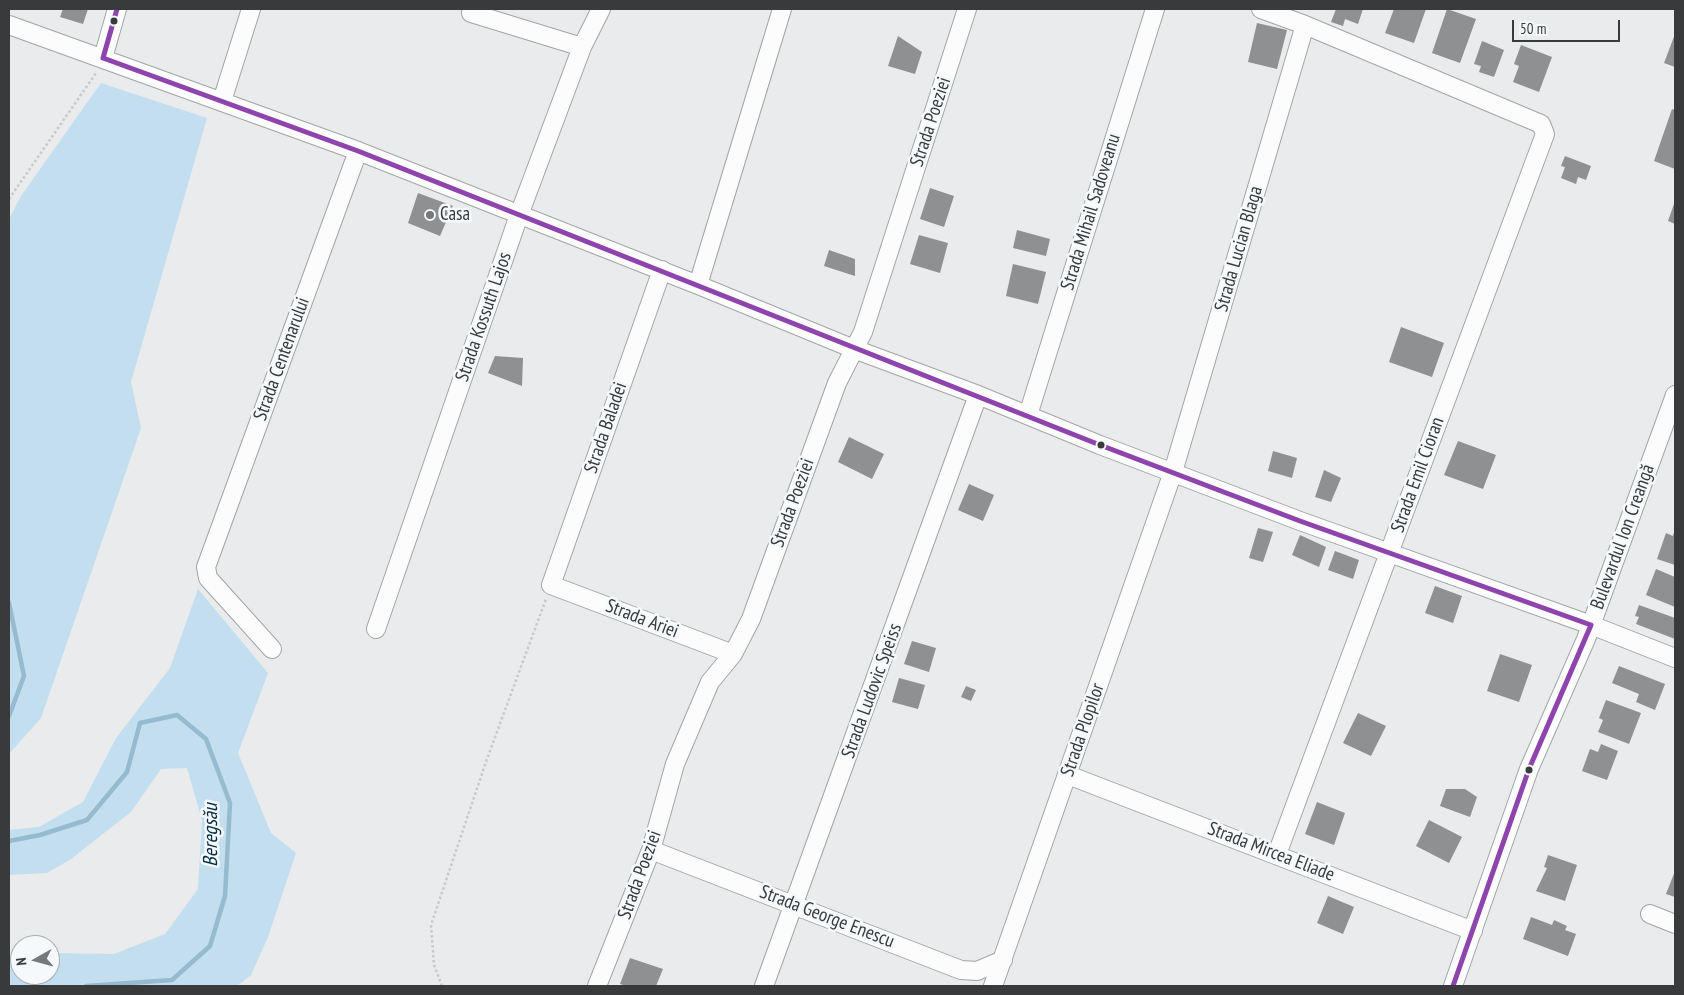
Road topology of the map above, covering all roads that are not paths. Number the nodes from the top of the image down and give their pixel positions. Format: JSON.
{"nodes":[{"id":1,"x":117,"y":9,"type":"edge"},
{"id":2,"x":251,"y":9,"type":"edge"},
{"id":3,"x":601,"y":9,"type":"edge"},
{"id":4,"x":782,"y":9,"type":"edge"},
{"id":5,"x":967,"y":9,"type":"edge"},
{"id":6,"x":1155,"y":9,"type":"edge"},
{"id":7,"x":1261,"y":9,"type":"edge"},
{"id":8,"x":471,"y":13,"type":"dead end"},
{"id":9,"x":9,"y":25,"type":"edge"},
{"id":10,"x":1305,"y":25,"type":"junction"},
{"id":11,"x":582,"y":47,"type":"junction"},
{"id":12,"x":102,"y":58,"type":"junction"},
{"id":13,"x":222,"y":101,"type":"junction"},
{"id":14,"x":358,"y":152,"type":"junction"},
{"id":15,"x":520,"y":214,"type":"junction"},
{"id":16,"x":662,"y":270,"type":"junction"},
{"id":17,"x":698,"y":285,"type":"junction"},
{"id":18,"x":854,"y":349,"type":"junction"},
{"id":19,"x":978,"y":395,"type":"junction"},
{"id":20,"x":1675,"y":395,"type":"edge"},
{"id":21,"x":1028,"y":415,"type":"junction"},
{"id":22,"x":1173,"y":472,"type":"junction"},
{"id":23,"x":1389,"y":553,"type":"junction"},
{"id":24,"x":551,"y":585,"type":"joint"},
{"id":25,"x":1591,"y":625,"type":"junction"},
{"id":26,"x":376,"y":629,"type":"dead end"},
{"id":27,"x":272,"y":649,"type":"dead end"},
{"id":28,"x":732,"y":654,"type":"junction"},
{"id":29,"x":1675,"y":658,"type":"edge"},
{"id":30,"x":1068,"y":775,"type":"junction"},
{"id":31,"x":652,"y":850,"type":"junction"},
{"id":32,"x":1277,"y":854,"type":"junction"},
{"id":33,"x":794,"y":904,"type":"junction"},
{"id":34,"x":1650,"y":914,"type":"dead end"},
{"id":35,"x":1675,"y":924,"type":"edge"},
{"id":36,"x":1473,"y":931,"type":"junction"},
{"id":37,"x":1003,"y":960,"type":"junction"},
{"id":38,"x":597,"y":986,"type":"edge"},
{"id":39,"x":764,"y":986,"type":"edge"},
{"id":40,"x":993,"y":986,"type":"edge"},
{"id":41,"x":1453,"y":986,"type":"edge"}],
"edges":[{"from":1,"to":12,"type":"street"},
{"from":2,"to":13,"type":"street"},
{"from":3,"to":11,"type":"street","name":"Strada Kossuth Lajos"},
{"from":4,"to":17,"type":"street"},
{"from":5,"to":18,"type":"street","name":"Strada Poeziei"},
{"from":6,"to":21,"type":"street","name":"Strada Mihail Sadoveanu"},
{"from":7,"to":10,"type":"street"},
{"from":8,"to":11,"type":"street"},
{"from":9,"to":12,"type":"street"},
{"from":10,"to":22,"type":"street","name":"Strada Lucian Blaga"},
{"from":10,"to":23,"type":"street","name":"Strada Emil Cioran"},
{"from":11,"to":15,"type":"street","name":"Strada Kossuth Lajos"},
{"from":12,"to":13,"type":"street"},
{"from":13,"to":14,"type":"street"},
{"from":14,"to":15,"type":"street"},
{"from":14,"to":27,"type":"street","name":"Strada Centenarului"},
{"from":15,"to":16,"type":"street"},
{"from":15,"to":26,"type":"street","name":"Strada Kossuth Lajos"},
{"from":16,"to":17,"type":"street"},
{"from":16,"to":24,"type":"street","name":"Strada Baladei"},
{"from":17,"to":18,"type":"street"},
{"from":18,"to":19,"type":"street"},
{"from":18,"to":28,"type":"street","name":"Strada Poeziei"},
{"from":19,"to":21,"type":"street"},
{"from":19,"to":33,"type":"street","name":"Strada Ludovic Speiss"},
{"from":20,"to":25,"type":"street","name":"Bulevardul Ion Creangă"},
{"from":21,"to":22,"type":"street"},
{"from":22,"to":23,"type":"street"},
{"from":22,"to":30,"type":"street","name":"Strada Plopilor"},
{"from":23,"to":25,"type":"street"},
{"from":23,"to":32,"type":"street","name":"Strada Emil Cioran"},
{"from":24,"to":28,"type":"street","name":"Strada Ariei"},
{"from":25,"to":29,"type":"street"},
{"from":25,"to":36,"type":"street","name":"Bulevardul Ion Creangă"},
{"from":28,"to":31,"type":"street","name":"Strada Poeziei"},
{"from":30,"to":32,"type":"street","name":"Strada Mircea Eliade"},
{"from":30,"to":37,"type":"street","name":"Strada Plopilor"},
{"from":31,"to":33,"type":"street","name":"Strada George Enescu"},
{"from":31,"to":38,"type":"street","name":"Strada Poeziei"},
{"from":32,"to":36,"type":"street","name":"Strada Mircea Eliade"},
{"from":33,"to":37,"type":"street","name":"Strada George Enescu"},
{"from":33,"to":39,"type":"street","name":"Strada Ludovic Speiss"},
{"from":34,"to":35,"type":"street"},
{"from":36,"to":41,"type":"street","name":"Bulevardul Ion Creangă"},
{"from":37,"to":40,"type":"street","name":"Strada Plopilor"}]}
